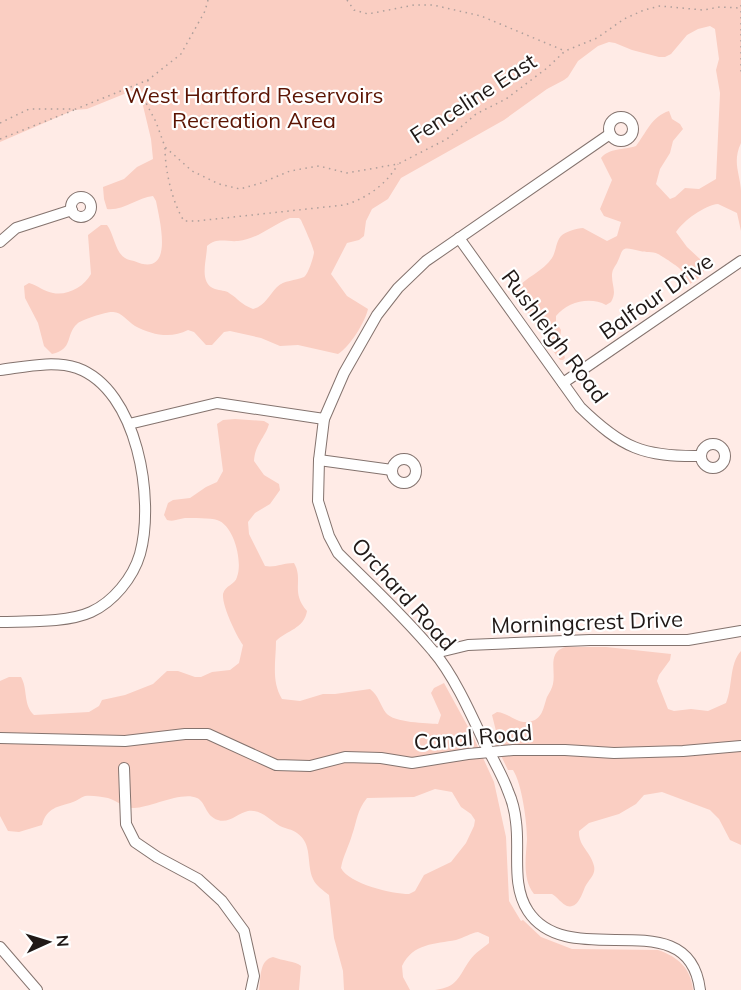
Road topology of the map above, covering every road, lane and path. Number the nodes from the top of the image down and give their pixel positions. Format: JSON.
{"nodes":[{"id":1,"x":208,"y":0,"type":"edge"},
{"id":2,"x":347,"y":0,"type":"edge"},
{"id":3,"x":741,"y":8,"type":"edge"},
{"id":4,"x":741,"y":34,"type":"edge"},
{"id":5,"x":565,"y":51,"type":"junction"},
{"id":6,"x":741,"y":72,"type":"edge"},
{"id":7,"x":148,"y":80,"type":"junction"},
{"id":8,"x":76,"y":109,"type":"junction"},
{"id":9,"x":0,"y":123,"type":"edge"},
{"id":10,"x":610,"y":134,"type":"dead end"},
{"id":11,"x":0,"y":139,"type":"edge"},
{"id":12,"x":165,"y":147,"type":"junction"},
{"id":13,"x":399,"y":163,"type":"junction"},
{"id":14,"x":72,"y":210,"type":"dead end"},
{"id":15,"x":459,"y":238,"type":"junction"},
{"id":16,"x":0,"y":242,"type":"edge"},
{"id":17,"x":741,"y":261,"type":"edge"},
{"id":18,"x":0,"y":370,"type":"edge"},
{"id":19,"x":563,"y":383,"type":"junction"},
{"id":20,"x":324,"y":419,"type":"junction"},
{"id":21,"x":129,"y":424,"type":"junction"},
{"id":22,"x":702,"y":456,"type":"dead end"},
{"id":23,"x":319,"y":460,"type":"junction"},
{"id":24,"x":392,"y":470,"type":"dead end"},
{"id":25,"x":0,"y":622,"type":"edge"},
{"id":26,"x":741,"y":630,"type":"edge"},
{"id":27,"x":435,"y":653,"type":"junction"},
{"id":28,"x":0,"y":738,"type":"edge"},
{"id":29,"x":741,"y":746,"type":"edge"},
{"id":30,"x":490,"y":752,"type":"junction"},
{"id":31,"x":124,"y":768,"type":"dead end"},
{"id":32,"x":0,"y":946,"type":"edge"},
{"id":33,"x":37,"y":990,"type":"edge"},
{"id":34,"x":251,"y":990,"type":"edge"},
{"id":35,"x":700,"y":990,"type":"edge"}],
"edges":[{"from":1,"to":7,"type":"path"},
{"from":2,"to":5,"type":"path"},
{"from":3,"to":4,"type":"path"},
{"from":3,"to":5,"type":"path","name":"Fenceline East"},
{"from":4,"to":6,"type":"path"},
{"from":5,"to":13,"type":"path","name":"Fenceline East"},
{"from":7,"to":8,"type":"path"},
{"from":7,"to":12,"type":"path","name":"Fenceline East"},
{"from":8,"to":9,"type":"path"},
{"from":8,"to":11,"type":"path"},
{"from":10,"to":15,"type":"street","name":"Orchard Road"},
{"from":12,"to":13,"type":"path","name":"Fenceline East"},
{"from":12,"to":13,"type":"path"},
{"from":14,"to":16,"type":"street"},
{"from":15,"to":19,"type":"street","name":"Rushleigh Road"},
{"from":15,"to":20,"type":"street","name":"Orchard Road"},
{"from":17,"to":19,"type":"street","name":"Balfour Drive"},
{"from":18,"to":21,"type":"street"},
{"from":19,"to":22,"type":"street","name":"Rushleigh Road"},
{"from":20,"to":21,"type":"street"},
{"from":20,"to":23,"type":"street","name":"Orchard Road"},
{"from":21,"to":25,"type":"street"},
{"from":23,"to":24,"type":"street"},
{"from":23,"to":27,"type":"street","name":"Orchard Road"},
{"from":26,"to":27,"type":"street","name":"Morningcrest Drive"},
{"from":27,"to":30,"type":"street","name":"Orchard Road"},
{"from":28,"to":30,"type":"street","name":"Canal Road"},
{"from":29,"to":30,"type":"street","name":"Canal Road"},
{"from":30,"to":35,"type":"street","name":"Orchard Road"},
{"from":31,"to":34,"type":"street"},
{"from":32,"to":33,"type":"street"}]}
